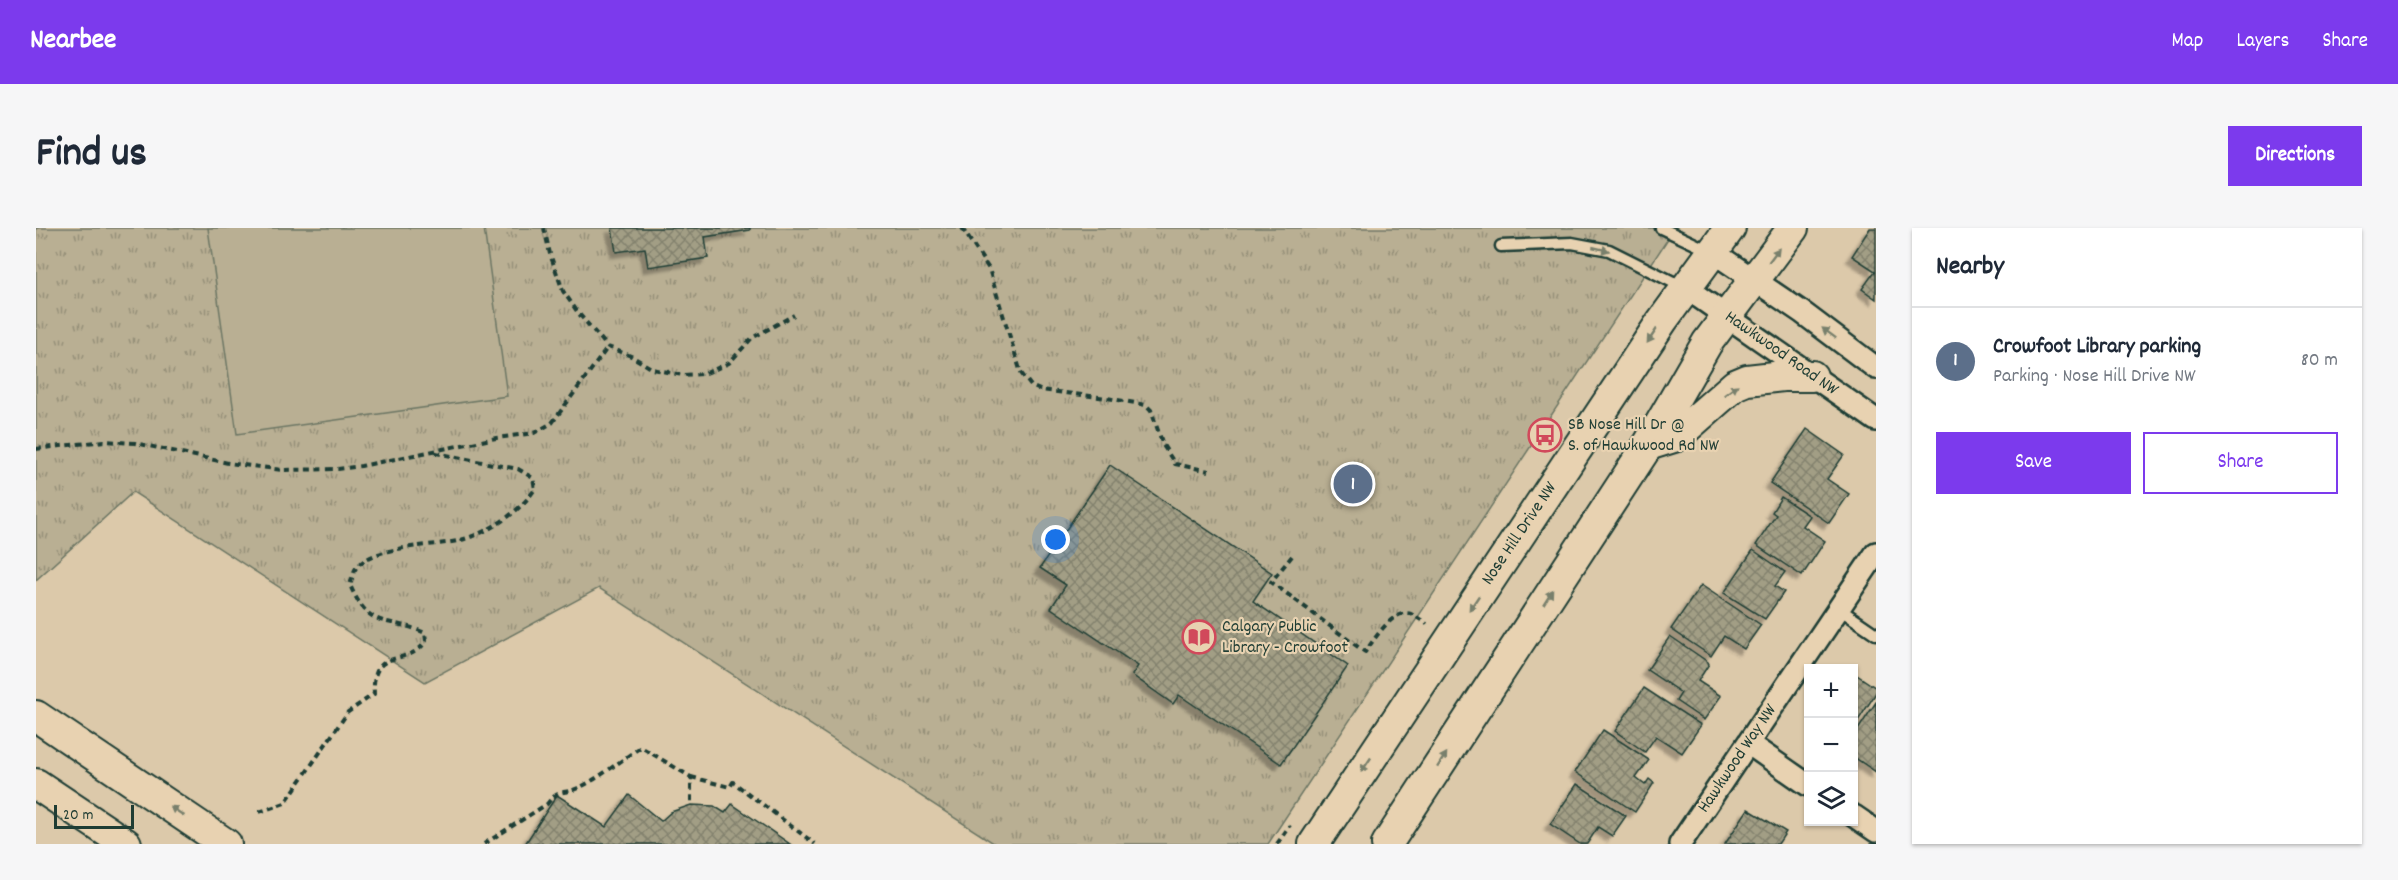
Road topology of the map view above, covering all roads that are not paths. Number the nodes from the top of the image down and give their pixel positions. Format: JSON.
{"nodes":[{"id":1,"x":1661,"y":228,"type":"edge"},
{"id":2,"x":1730,"y":228,"type":"edge"},
{"id":3,"x":1793,"y":228,"type":"edge"},
{"id":4,"x":1501,"y":246,"type":"dead end"},
{"id":5,"x":1713,"y":252,"type":"junction"},
{"id":6,"x":1753,"y":281,"type":"junction"},
{"id":7,"x":1686,"y":288,"type":"junction"},
{"id":8,"x":1727,"y":315,"type":"junction"},
{"id":9,"x":1876,"y":368,"type":"edge"},
{"id":10,"x":1812,"y":376,"type":"junction"},
{"id":11,"x":1876,"y":420,"type":"edge"},
{"id":12,"x":1648,"y":445,"type":"junction"},
{"id":13,"x":1876,"y":553,"type":"edge"},
{"id":14,"x":1838,"y":608,"type":"junction"},
{"id":15,"x":1876,"y":634,"type":"edge"},
{"id":16,"x":36,"y":716,"type":"edge"},
{"id":17,"x":1749,"y":744,"type":"junction"},
{"id":18,"x":1804,"y":781,"type":"edge"},
{"id":19,"x":36,"y":784,"type":"edge"},
{"id":20,"x":63,"y":803,"type":"junction"},
{"id":21,"x":1858,"y":819,"type":"edge"},
{"id":22,"x":1876,"y":831,"type":"edge"},
{"id":23,"x":95,"y":844,"type":"edge"},
{"id":24,"x":126,"y":844,"type":"edge"},
{"id":25,"x":226,"y":844,"type":"edge"},
{"id":26,"x":1314,"y":844,"type":"edge"},
{"id":27,"x":1387,"y":844,"type":"edge"},
{"id":28,"x":1680,"y":844,"type":"edge"}],
"edges":[{"from":1,"to":5,"type":"lane"},
{"from":2,"to":5,"type":"main road","name":"Nose Hill Drive NW"},
{"from":6,"to":3,"type":"main road","one_way":true},
{"from":4,"to":7,"type":"lane","one_way":true},
{"from":5,"to":6,"type":"street"},
{"from":5,"to":7,"type":"main road","name":"Nose Hill Drive NW"},
{"from":6,"to":8,"type":"main road"},
{"from":9,"to":6,"type":"street","one_way":true},
{"from":7,"to":8,"type":"street","name":"Hawkwood Road NW"},
{"from":7,"to":26,"type":"main road","name":"Nose Hill Drive NW","one_way":true},
{"from":8,"to":10,"type":"street","name":"Hawkwood Road NW"},
{"from":8,"to":12,"type":"main road"},
{"from":10,"to":11,"type":"street","name":"Hawkwood Road NW"},
{"from":12,"to":10,"type":"main road","one_way":true},
{"from":27,"to":12,"type":"main road","one_way":true},
{"from":13,"to":14,"type":"street","name":"Hawkwood Way NW"},
{"from":14,"to":15,"type":"lane"},
{"from":14,"to":17,"type":"street","name":"Hawkwood Way NW"},
{"from":25,"to":16,"type":"main road","one_way":true},
{"from":17,"to":18,"type":"street"},
{"from":17,"to":28,"type":"street","name":"Hawkwood Way NW"},
{"from":19,"to":20,"type":"main road"},
{"from":20,"to":23,"type":"main road"},
{"from":20,"to":24,"type":"main road"},
{"from":21,"to":22,"type":"street"}]}
